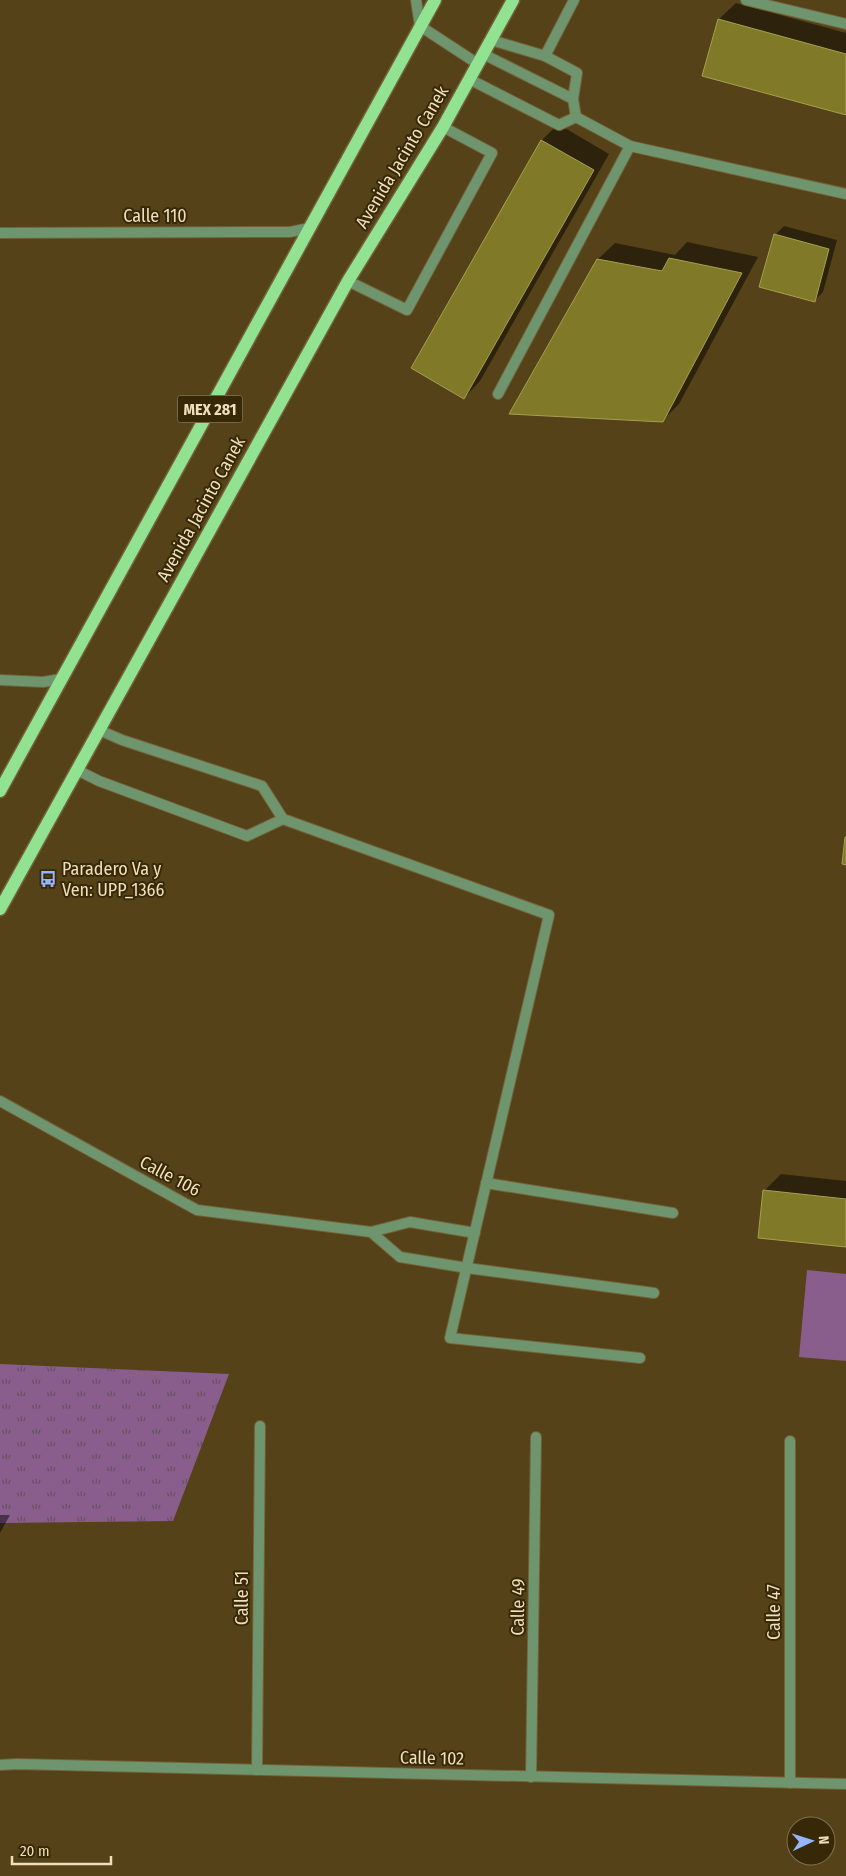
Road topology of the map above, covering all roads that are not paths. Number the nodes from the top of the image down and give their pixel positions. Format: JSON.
{"nodes":[{"id":1,"x":416,"y":0,"type":"edge"},
{"id":2,"x":435,"y":0,"type":"edge"},
{"id":3,"x":513,"y":0,"type":"edge"},
{"id":4,"x":574,"y":0,"type":"edge"},
{"id":5,"x":746,"y":0,"type":"edge"},
{"id":6,"x":766,"y":2,"type":"edge"},
{"id":7,"x":846,"y":24,"type":"edge"},
{"id":8,"x":420,"y":26,"type":"junction"},
{"id":9,"x":491,"y":40,"type":"junction"},
{"id":10,"x":544,"y":56,"type":"junction"},
{"id":11,"x":481,"y":59,"type":"junction"},
{"id":12,"x":469,"y":79,"type":"junction"},
{"id":13,"x":573,"y":99,"type":"junction"},
{"id":14,"x":576,"y":117,"type":"junction"},
{"id":15,"x":443,"y":127,"type":"junction"},
{"id":16,"x":630,"y":146,"type":"junction"},
{"id":17,"x":846,"y":194,"type":"edge"},
{"id":18,"x":310,"y":228,"type":"junction"},
{"id":19,"x":0,"y":233,"type":"edge"},
{"id":20,"x":348,"y":281,"type":"junction"},
{"id":21,"x":498,"y":394,"type":"dead end"},
{"id":22,"x":61,"y":679,"type":"junction"},
{"id":23,"x":0,"y":680,"type":"edge"},
{"id":24,"x":99,"y":730,"type":"junction"},
{"id":25,"x":77,"y":770,"type":"junction"},
{"id":26,"x":0,"y":791,"type":"edge"},
{"id":27,"x":283,"y":819,"type":"junction"},
{"id":28,"x":0,"y":909,"type":"edge"},
{"id":29,"x":0,"y":1101,"type":"edge"},
{"id":30,"x":486,"y":1184,"type":"junction"},
{"id":31,"x":673,"y":1214,"type":"dead end"},
{"id":32,"x":371,"y":1232,"type":"junction"},
{"id":33,"x":475,"y":1233,"type":"junction"},
{"id":34,"x":467,"y":1268,"type":"junction"},
{"id":35,"x":654,"y":1293,"type":"dead end"},
{"id":36,"x":640,"y":1358,"type":"dead end"},
{"id":37,"x":260,"y":1426,"type":"dead end"},
{"id":38,"x":536,"y":1437,"type":"dead end"},
{"id":39,"x":790,"y":1441,"type":"dead end"},
{"id":40,"x":0,"y":1759,"type":"edge"},
{"id":41,"x":17,"y":1764,"type":"junction"},
{"id":42,"x":0,"y":1765,"type":"edge"},
{"id":43,"x":257,"y":1770,"type":"junction"},
{"id":44,"x":531,"y":1777,"type":"junction"},
{"id":45,"x":790,"y":1783,"type":"junction"},
{"id":46,"x":846,"y":1784,"type":"edge"}],
"edges":[{"from":1,"to":8,"type":"street"},
{"from":2,"to":8,"type":"main road","number":"MEX 281"},
{"from":3,"to":9,"type":"main road","name":"Avenida Jacinto Canek","number":"MEX 281"},
{"from":4,"to":10,"type":"street"},
{"from":5,"to":6,"type":"street"},
{"from":6,"to":7,"type":"street"},
{"from":8,"to":11,"type":"street"},
{"from":8,"to":18,"type":"main road","number":"MEX 281"},
{"from":9,"to":10,"type":"street"},
{"from":9,"to":11,"type":"main road","name":"Avenida Jacinto Canek","number":"MEX 281"},
{"from":10,"to":13,"type":"street"},
{"from":11,"to":12,"type":"main road","name":"Avenida Jacinto Canek","number":"MEX 281"},
{"from":11,"to":13,"type":"street"},
{"from":12,"to":14,"type":"street"},
{"from":12,"to":15,"type":"main road","name":"Avenida Jacinto Canek","number":"MEX 281"},
{"from":13,"to":14,"type":"street"},
{"from":14,"to":16,"type":"street"},
{"from":15,"to":20,"type":"main road","name":"Avenida Jacinto Canek","number":"MEX 281"},
{"from":15,"to":20,"type":"street"},
{"from":16,"to":17,"type":"street"},
{"from":16,"to":21,"type":"street"},
{"from":18,"to":19,"type":"street","name":"Calle 110"},
{"from":18,"to":22,"type":"main road","number":"MEX 281"},
{"from":20,"to":24,"type":"main road","name":"Avenida Jacinto Canek","number":"MEX 281"},
{"from":22,"to":23,"type":"street"},
{"from":22,"to":26,"type":"main road","number":"MEX 281"},
{"from":24,"to":25,"type":"main road","name":"Avenida Jacinto Canek","number":"MEX 281"},
{"from":24,"to":27,"type":"street"},
{"from":25,"to":27,"type":"street"},
{"from":25,"to":28,"type":"main road","name":"Avenida Jacinto Canek","number":"MEX 281"},
{"from":27,"to":30,"type":"street"},
{"from":29,"to":32,"type":"street","name":"Calle 106"},
{"from":30,"to":31,"type":"street"},
{"from":30,"to":33,"type":"street"},
{"from":32,"to":33,"type":"street"},
{"from":32,"to":34,"type":"street"},
{"from":33,"to":34,"type":"street"},
{"from":34,"to":35,"type":"street"},
{"from":34,"to":36,"type":"street"},
{"from":37,"to":43,"type":"street","name":"Calle 51"},
{"from":38,"to":44,"type":"street","name":"Calle 49"},
{"from":39,"to":45,"type":"street","name":"Calle 47"},
{"from":40,"to":41,"type":"street","name":"Calle 102"},
{"from":41,"to":42,"type":"street","name":"Calle 102"},
{"from":41,"to":43,"type":"street","name":"Calle 102"},
{"from":43,"to":44,"type":"street","name":"Calle 102"},
{"from":44,"to":45,"type":"street","name":"Calle 102"},
{"from":45,"to":46,"type":"street","name":"Calle 102"}]}
